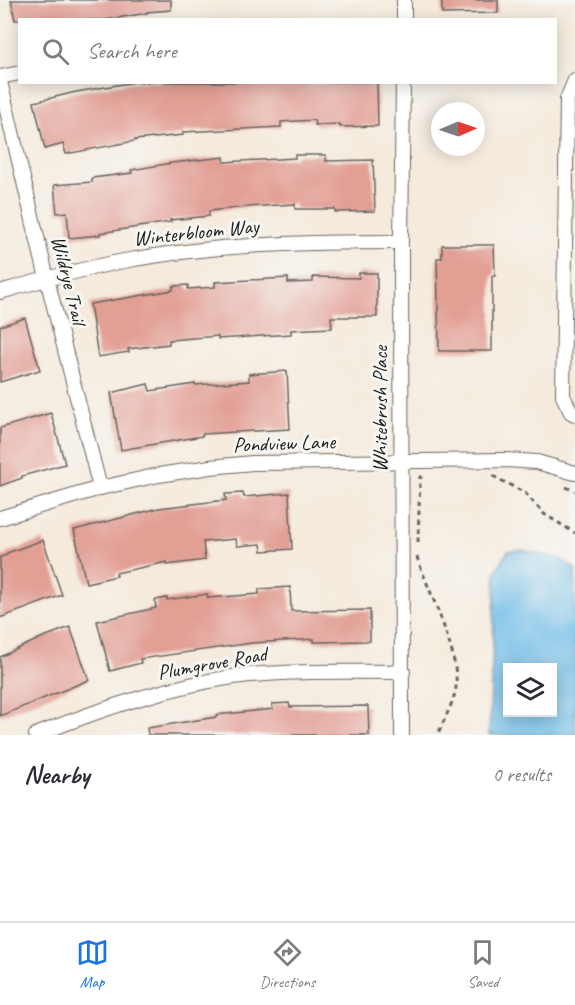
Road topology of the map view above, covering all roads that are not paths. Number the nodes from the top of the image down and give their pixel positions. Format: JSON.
{"nodes":[{"id":1,"x":404,"y":0,"type":"edge"},
{"id":2,"x":404,"y":18,"type":"edge"},
{"id":3,"x":18,"y":74,"type":"edge"},
{"id":4,"x":0,"y":79,"type":"edge"},
{"id":5,"x":575,"y":80,"type":"edge"},
{"id":6,"x":403,"y":84,"type":"edge"},
{"id":7,"x":400,"y":242,"type":"junction"},
{"id":8,"x":47,"y":279,"type":"junction"},
{"id":9,"x":0,"y":292,"type":"edge"},
{"id":10,"x":575,"y":414,"type":"edge"},
{"id":11,"x":401,"y":461,"type":"junction"},
{"id":12,"x":575,"y":473,"type":"edge"},
{"id":13,"x":100,"y":488,"type":"junction"},
{"id":14,"x":0,"y":518,"type":"edge"},
{"id":15,"x":402,"y":672,"type":"junction"},
{"id":16,"x":36,"y":735,"type":"edge"},
{"id":17,"x":402,"y":735,"type":"edge"}],
"edges":[{"from":1,"to":2,"type":"street"},
{"from":3,"to":4,"type":"street"},
{"from":4,"to":8,"type":"street","name":"Wildrye Trail"},
{"from":5,"to":10,"type":"street"},
{"from":6,"to":7,"type":"street","name":"Whitebrush Place"},
{"from":7,"to":8,"type":"street","name":"Winterbloom Way"},
{"from":7,"to":11,"type":"street","name":"Whitebrush Place"},
{"from":8,"to":9,"type":"street","name":"Winterbloom Way"},
{"from":8,"to":13,"type":"street","name":"Wildrye Trail"},
{"from":11,"to":12,"type":"street","name":"Pondview Lane"},
{"from":11,"to":13,"type":"street","name":"Pondview Lane"},
{"from":11,"to":15,"type":"street","name":"Whitebrush Place"},
{"from":13,"to":14,"type":"street","name":"Pondview Lane"},
{"from":15,"to":16,"type":"street","name":"Plumgrove Road"},
{"from":15,"to":17,"type":"street","name":"Whitebrush Place"}]}
